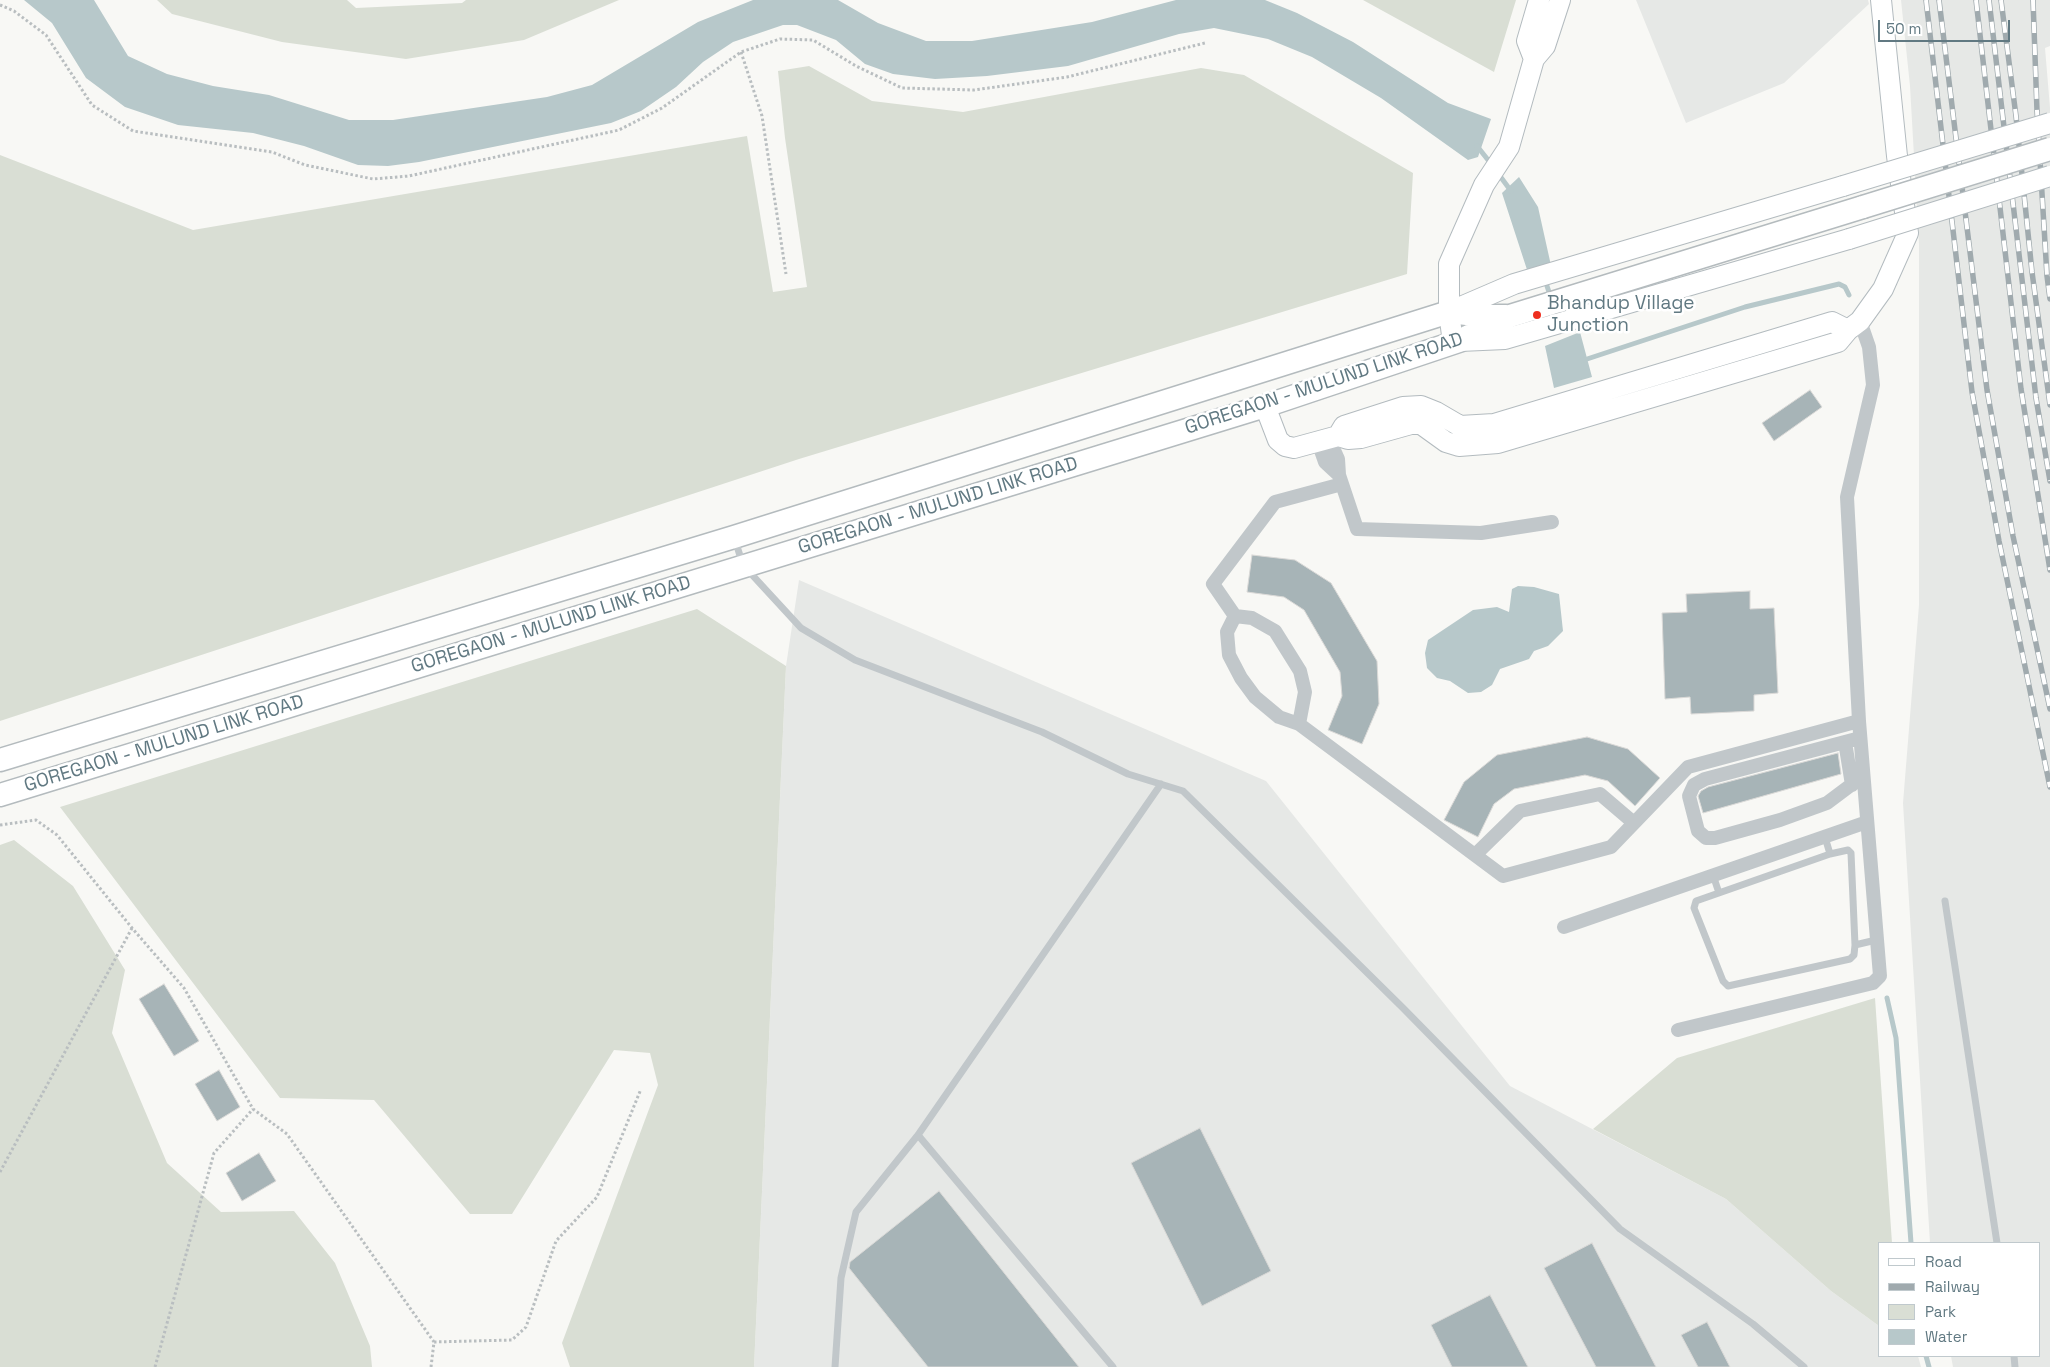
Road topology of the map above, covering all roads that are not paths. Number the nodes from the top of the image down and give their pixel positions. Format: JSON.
{"nodes":[{"id":1,"x":1540,"y":0,"type":"edge"},
{"id":2,"x":1560,"y":0,"type":"edge"},
{"id":3,"x":1881,"y":0,"type":"edge"},
{"id":4,"x":1534,"y":59,"type":"junction"},
{"id":5,"x":2050,"y":123,"type":"edge"},
{"id":6,"x":2050,"y":149,"type":"edge"},
{"id":7,"x":2050,"y":176,"type":"edge"},
{"id":8,"x":1578,"y":307,"type":"junction"},
{"id":9,"x":1449,"y":312,"type":"junction"},
{"id":10,"x":1517,"y":314,"type":"junction"},
{"id":11,"x":1854,"y":326,"type":"junction"},
{"id":12,"x":1456,"y":342,"type":"junction"},
{"id":13,"x":1265,"y":406,"type":"junction"},
{"id":14,"x":1494,"y":424,"type":"junction"},
{"id":15,"x":1459,"y":436,"type":"junction"},
{"id":16,"x":1328,"y":439,"type":"junction"},
{"id":17,"x":1498,"y":443,"type":"junction"},
{"id":18,"x":1340,"y":479,"type":"junction"},
{"id":19,"x":1552,"y":522,"type":"dead end"},
{"id":20,"x":734,"y":537,"type":"junction"},
{"id":21,"x":743,"y":565,"type":"junction"},
{"id":22,"x":1236,"y":616,"type":"junction"},
{"id":23,"x":1859,"y":721,"type":"junction"},
{"id":24,"x":1299,"y":724,"type":"junction"},
{"id":25,"x":1860,"y":738,"type":"junction"},
{"id":26,"x":1845,"y":742,"type":"junction"},
{"id":27,"x":0,"y":760,"type":"edge"},
{"id":28,"x":1864,"y":776,"type":"junction"},
{"id":29,"x":1161,"y":784,"type":"junction"},
{"id":30,"x":1852,"y":785,"type":"junction"},
{"id":31,"x":0,"y":795,"type":"edge"},
{"id":32,"x":1867,"y":822,"type":"junction"},
{"id":33,"x":1634,"y":823,"type":"junction"},
{"id":34,"x":1825,"y":837,"type":"junction"},
{"id":35,"x":1830,"y":854,"type":"junction"},
{"id":36,"x":1475,"y":855,"type":"junction"},
{"id":37,"x":1713,"y":875,"type":"junction"},
{"id":38,"x":1720,"y":893,"type":"junction"},
{"id":39,"x":1945,"y":901,"type":"dead end"},
{"id":40,"x":1564,"y":927,"type":"dead end"},
{"id":41,"x":1876,"y":940,"type":"junction"},
{"id":42,"x":1855,"y":945,"type":"junction"},
{"id":43,"x":1678,"y":1030,"type":"dead end"},
{"id":44,"x":918,"y":1135,"type":"junction"},
{"id":45,"x":1997,"y":1242,"type":"edge"},
{"id":46,"x":835,"y":1367,"type":"edge"},
{"id":47,"x":1113,"y":1367,"type":"edge"},
{"id":48,"x":1804,"y":1367,"type":"edge"}],
"edges":[{"from":1,"to":4,"type":"street"},
{"from":2,"to":4,"type":"street"},
{"from":3,"to":11,"type":"street"},
{"from":4,"to":9,"type":"street"},
{"from":5,"to":9,"type":"street","bridge":true},
{"from":6,"to":8,"type":"main road","bridge":true},
{"from":7,"to":8,"type":"street","bridge":true},
{"from":8,"to":10,"type":"main road"},
{"from":8,"to":12,"type":"street"},
{"from":9,"to":10,"type":"main road","name":"GOREGAON - MULUND LINK ROAD"},
{"from":9,"to":12,"type":"street"},
{"from":9,"to":20,"type":"main road","name":"GOREGAON - MULUND LINK ROAD"},
{"from":10,"to":12,"type":"main road","name":"GOREGAON - MULUND LINK ROAD"},
{"from":11,"to":14,"type":"street"},
{"from":11,"to":17,"type":"street"},
{"from":11,"to":23,"type":"street"},
{"from":12,"to":13,"type":"main road","name":"GOREGAON - MULUND LINK ROAD"},
{"from":13,"to":16,"type":"street"},
{"from":13,"to":21,"type":"main road","name":"GOREGAON - MULUND LINK ROAD"},
{"from":14,"to":15,"type":"street"},
{"from":14,"to":17,"type":"street"},
{"from":15,"to":16,"type":"street"},
{"from":15,"to":17,"type":"street"},
{"from":16,"to":18,"type":"street"},
{"from":18,"to":19,"type":"street"},
{"from":18,"to":22,"type":"street"},
{"from":20,"to":21,"type":"lane"},
{"from":20,"to":27,"type":"main road","name":"GOREGAON - MULUND LINK ROAD"},
{"from":21,"to":29,"type":"lane"},
{"from":21,"to":31,"type":"main road","name":"GOREGAON - MULUND LINK ROAD"},
{"from":22,"to":24,"type":"street"},
{"from":22,"to":24,"type":"street"},
{"from":23,"to":25,"type":"street"},
{"from":23,"to":33,"type":"street"},
{"from":24,"to":36,"type":"street"},
{"from":25,"to":26,"type":"street"},
{"from":25,"to":28,"type":"street"},
{"from":26,"to":30,"type":"street"},
{"from":26,"to":30,"type":"street"},
{"from":28,"to":30,"type":"street"},
{"from":28,"to":32,"type":"street"},
{"from":29,"to":44,"type":"lane"},
{"from":29,"to":48,"type":"lane"},
{"from":32,"to":34,"type":"street"},
{"from":32,"to":41,"type":"street"},
{"from":33,"to":36,"type":"street"},
{"from":33,"to":36,"type":"street"},
{"from":34,"to":35,"type":"lane"},
{"from":34,"to":37,"type":"street"},
{"from":35,"to":38,"type":"lane"},
{"from":35,"to":42,"type":"lane"},
{"from":37,"to":38,"type":"lane"},
{"from":37,"to":40,"type":"street"},
{"from":38,"to":42,"type":"lane"},
{"from":39,"to":45,"type":"lane"},
{"from":41,"to":42,"type":"lane"},
{"from":41,"to":43,"type":"street"},
{"from":44,"to":46,"type":"lane"},
{"from":44,"to":47,"type":"lane"}]}
